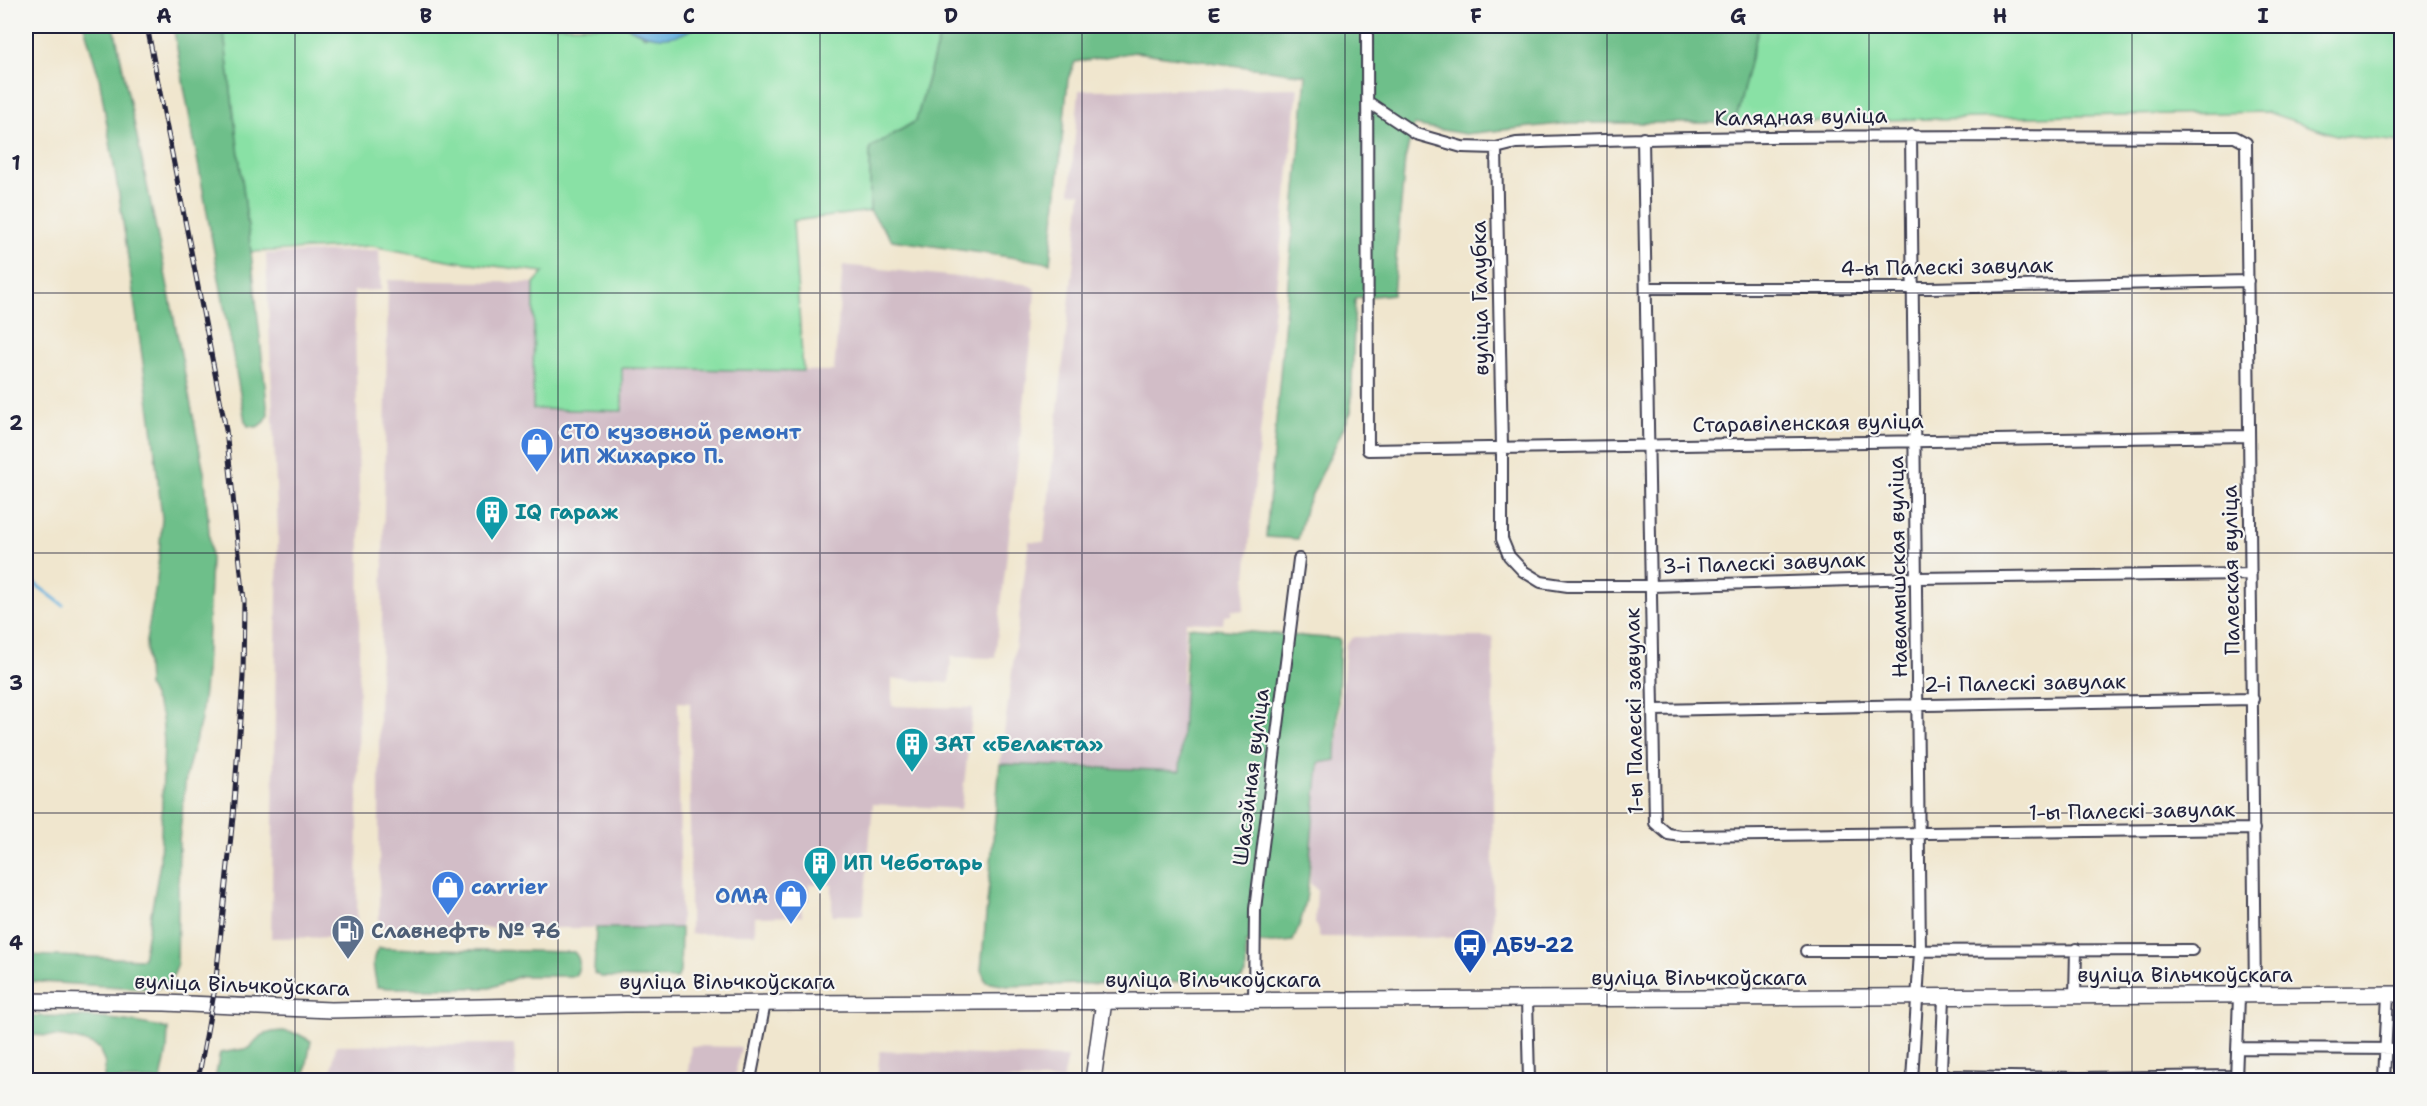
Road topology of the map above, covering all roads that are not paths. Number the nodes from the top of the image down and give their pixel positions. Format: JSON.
{"nodes":[{"id":1,"x":1367,"y":26,"type":"edge"},
{"id":2,"x":1368,"y":102,"type":"junction"},
{"id":3,"x":1911,"y":135,"type":"junction"},
{"id":4,"x":1642,"y":138,"type":"junction"},
{"id":5,"x":2246,"y":143,"type":"joint"},
{"id":6,"x":1496,"y":148,"type":"junction"},
{"id":7,"x":2248,"y":281,"type":"junction"},
{"id":8,"x":1647,"y":288,"type":"junction"},
{"id":9,"x":1913,"y":288,"type":"junction"},
{"id":10,"x":2248,"y":436,"type":"junction"},
{"id":11,"x":1916,"y":441,"type":"junction"},
{"id":12,"x":1648,"y":444,"type":"junction"},
{"id":13,"x":1502,"y":447,"type":"junction"},
{"id":14,"x":1299,"y":559,"type":"dead end"},
{"id":15,"x":2249,"y":574,"type":"junction"},
{"id":16,"x":1917,"y":578,"type":"junction"},
{"id":17,"x":1652,"y":585,"type":"junction"},
{"id":18,"x":2253,"y":699,"type":"junction"},
{"id":19,"x":1919,"y":705,"type":"junction"},
{"id":20,"x":1654,"y":710,"type":"junction"},
{"id":21,"x":2254,"y":830,"type":"junction"},
{"id":22,"x":1919,"y":833,"type":"junction"},
{"id":23,"x":2076,"y":950,"type":"junction"},
{"id":24,"x":2192,"y":950,"type":"dead end"},
{"id":25,"x":1806,"y":951,"type":"dead end"},
{"id":26,"x":1920,"y":952,"type":"junction"},
{"id":27,"x":2395,"y":994,"type":"edge"},
{"id":28,"x":2247,"y":996,"type":"junction"},
{"id":29,"x":2075,"y":997,"type":"junction"},
{"id":30,"x":1918,"y":998,"type":"junction"},
{"id":31,"x":1944,"y":998,"type":"junction"},
{"id":32,"x":1527,"y":999,"type":"junction"},
{"id":33,"x":26,"y":1001,"type":"edge"},
{"id":34,"x":1254,"y":1001,"type":"junction"},
{"id":35,"x":1104,"y":1002,"type":"junction"},
{"id":36,"x":765,"y":1003,"type":"junction"},
{"id":37,"x":2237,"y":1048,"type":"junction"},
{"id":38,"x":2386,"y":1049,"type":"junction"},
{"id":39,"x":2402,"y":1049,"type":"edge"},
{"id":40,"x":2236,"y":1078,"type":"edge"},
{"id":41,"x":750,"y":1080,"type":"edge"},
{"id":42,"x":1093,"y":1080,"type":"edge"},
{"id":43,"x":1529,"y":1080,"type":"edge"},
{"id":44,"x":1912,"y":1080,"type":"edge"},
{"id":45,"x":2384,"y":1080,"type":"edge"}],
"edges":[{"from":1,"to":2,"type":"street"},
{"from":2,"to":6,"type":"street","name":"Калядная вуліца"},
{"from":2,"to":13,"type":"street","name":"Старавіленская вуліца"},
{"from":3,"to":4,"type":"street","name":"Калядная вуліца"},
{"from":3,"to":5,"type":"street","name":"Калядная вуліца"},
{"from":3,"to":9,"type":"street","name":"Навамышская вуліца"},
{"from":4,"to":6,"type":"street","name":"Калядная вуліца"},
{"from":4,"to":8,"type":"street","name":"1-ы Палескі завулак"},
{"from":5,"to":7,"type":"street","name":"Палеская вуліца"},
{"from":6,"to":13,"type":"street","name":"вуліца Галубка"},
{"from":7,"to":9,"type":"street","name":"4-ы Палескі завулак"},
{"from":7,"to":10,"type":"street","name":"Палеская вуліца"},
{"from":8,"to":9,"type":"street","name":"4-ы Палескі завулак"},
{"from":8,"to":12,"type":"street","name":"1-ы Палескі завулак"},
{"from":9,"to":11,"type":"street","name":"Навамышская вуліца"},
{"from":10,"to":11,"type":"street","name":"Старавіленская вуліца"},
{"from":10,"to":15,"type":"street","name":"Палеская вуліца"},
{"from":11,"to":12,"type":"street","name":"Старавіленская вуліца"},
{"from":11,"to":16,"type":"street","name":"Навамышская вуліца"},
{"from":12,"to":13,"type":"street","name":"Старавіленская вуліца"},
{"from":12,"to":17,"type":"street","name":"1-ы Палескі завулак"},
{"from":13,"to":17,"type":"street","name":"3-і Палескі завулак"},
{"from":14,"to":34,"type":"street","name":"Шасэйная вуліца"},
{"from":15,"to":16,"type":"street","name":"3-і Палескі завулак"},
{"from":15,"to":18,"type":"street","name":"Палеская вуліца"},
{"from":16,"to":17,"type":"street","name":"3-і Палескі завулак"},
{"from":16,"to":19,"type":"street","name":"Навамышская вуліца"},
{"from":17,"to":20,"type":"street","name":"1-ы Палескі завулак"},
{"from":18,"to":19,"type":"street","name":"2-і Палескі завулак"},
{"from":18,"to":21,"type":"street","name":"Палеская вуліца"},
{"from":19,"to":20,"type":"street","name":"2-і Палескі завулак"},
{"from":19,"to":22,"type":"street","name":"Навамышская вуліца"},
{"from":20,"to":22,"type":"street","name":"1-ы Палескі завулак"},
{"from":21,"to":22,"type":"street","name":"1-ы Палескі завулак"},
{"from":21,"to":28,"type":"street","name":"Палеская вуліца"},
{"from":22,"to":26,"type":"street","name":"Навамышская вуліца"},
{"from":23,"to":24,"type":"street"},
{"from":23,"to":26,"type":"street"},
{"from":23,"to":29,"type":"street"},
{"from":25,"to":26,"type":"street"},
{"from":26,"to":30,"type":"street","name":"Навамышская вуліца"},
{"from":27,"to":28,"type":"main road","name":"вуліца Вільчкоўскага"},
{"from":27,"to":38,"type":"street"},
{"from":28,"to":29,"type":"main road","name":"вуліца Вільчкоўскага"},
{"from":28,"to":37,"type":"street","name":"Палеская вуліца"},
{"from":29,"to":31,"type":"main road","name":"вуліца Вільчкоўскага"},
{"from":30,"to":31,"type":"main road","name":"вуліца Вільчкоўскага"},
{"from":30,"to":32,"type":"main road","name":"вуліца Вільчкоўскага"},
{"from":30,"to":44,"type":"street","name":"Навамышская вуліца"},
{"from":31,"to":40,"type":"street"},
{"from":32,"to":34,"type":"main road","name":"вуліца Вільчкоўскага"},
{"from":32,"to":43,"type":"street"},
{"from":33,"to":36,"type":"main road","name":"вуліца Вільчкоўскага"},
{"from":34,"to":35,"type":"main road","name":"вуліца Вільчкоўскага"},
{"from":35,"to":36,"type":"main road","name":"вуліца Вільчкоўскага"},
{"from":35,"to":42,"type":"main road"},
{"from":36,"to":41,"type":"street"},
{"from":37,"to":38,"type":"street"},
{"from":37,"to":40,"type":"street","name":"Палеская вуліца"},
{"from":38,"to":39,"type":"street"},
{"from":38,"to":45,"type":"street"}]}
